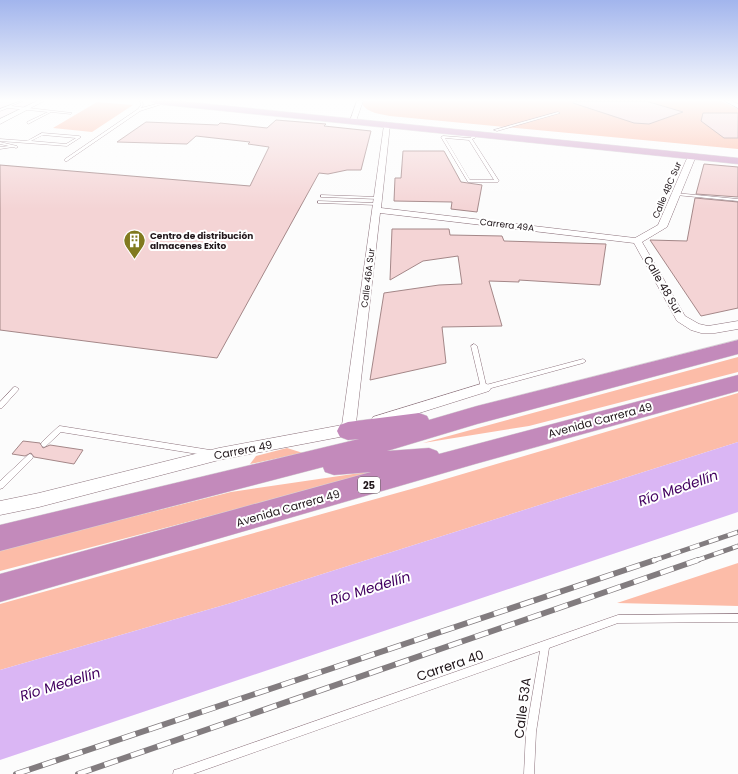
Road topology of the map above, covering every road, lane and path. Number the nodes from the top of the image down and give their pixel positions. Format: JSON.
{"nodes":[{"id":1,"x":37,"y":137,"type":"edge"},
{"id":2,"x":79,"y":137,"type":"edge"},
{"id":3,"x":99,"y":137,"type":"edge"},
{"id":4,"x":385,"y":137,"type":"edge"},
{"id":5,"x":444,"y":137,"type":"edge"},
{"id":6,"x":474,"y":137,"type":"edge"},
{"id":7,"x":485,"y":137,"type":"edge"},
{"id":8,"x":565,"y":137,"type":"edge"},
{"id":9,"x":0,"y":140,"type":"edge"},
{"id":10,"x":28,"y":142,"type":"junction"},
{"id":11,"x":0,"y":143,"type":"edge"},
{"id":12,"x":0,"y":147,"type":"edge"},
{"id":13,"x":738,"y":155,"type":"edge"},
{"id":14,"x":692,"y":156,"type":"junction"},
{"id":15,"x":66,"y":160,"type":"dead end"},
{"id":16,"x":738,"y":161,"type":"edge"},
{"id":17,"x":676,"y":194,"type":"junction"},
{"id":18,"x":322,"y":196,"type":"dead end"},
{"id":19,"x":738,"y":200,"type":"edge"},
{"id":20,"x":319,"y":202,"type":"dead end"},
{"id":21,"x":377,"y":204,"type":"junction"},
{"id":22,"x":637,"y":241,"type":"junction"},
{"id":23,"x":738,"y":325,"type":"edge"},
{"id":24,"x":474,"y":346,"type":"dead end"},
{"id":25,"x":738,"y":347,"type":"edge"},
{"id":26,"x":583,"y":361,"type":"dead end"},
{"id":27,"x":738,"y":383,"type":"edge"},
{"id":28,"x":484,"y":388,"type":"junction"},
{"id":29,"x":16,"y":389,"type":"dead end"},
{"id":30,"x":0,"y":406,"type":"edge"},
{"id":31,"x":477,"y":415,"type":"junction"},
{"id":32,"x":348,"y":431,"type":"junction"},
{"id":33,"x":44,"y":444,"type":"dead end"},
{"id":34,"x":219,"y":454,"type":"junction"},
{"id":35,"x":475,"y":454,"type":"junction"},
{"id":36,"x":30,"y":456,"type":"dead end"},
{"id":37,"x":278,"y":470,"type":"junction"},
{"id":38,"x":0,"y":486,"type":"edge"},
{"id":39,"x":0,"y":508,"type":"edge"},
{"id":40,"x":0,"y":538,"type":"edge"},
{"id":41,"x":0,"y":588,"type":"edge"},
{"id":42,"x":738,"y":618,"type":"edge"},
{"id":43,"x":545,"y":646,"type":"junction"},
{"id":44,"x":178,"y":774,"type":"edge"},
{"id":45,"x":529,"y":774,"type":"edge"}],
"edges":[{"from":1,"to":10,"type":"lane"},
{"from":2,"to":10,"type":"lane"},
{"from":3,"to":15,"type":"lane"},
{"from":4,"to":21,"type":"street","name":"Calle 46A Sur"},
{"from":5,"to":6,"type":"lane"},
{"from":7,"to":14,"type":"main road"},
{"from":8,"to":13,"type":"main road"},
{"from":9,"to":10,"type":"lane"},
{"from":11,"to":12,"type":"lane"},
{"from":14,"to":16,"type":"main road"},
{"from":14,"to":17,"type":"street","name":"Calle 48C Sur"},
{"from":17,"to":19,"type":"lane"},
{"from":17,"to":22,"type":"street","name":"Calle 48C Sur"},
{"from":18,"to":21,"type":"lane"},
{"from":20,"to":21,"type":"lane"},
{"from":21,"to":22,"type":"street","name":"Carrera 49A"},
{"from":21,"to":32,"type":"street","name":"Calle 46A Sur"},
{"from":22,"to":23,"type":"street","name":"Calle 48 Sur"},
{"from":24,"to":28,"type":"lane"},
{"from":25,"to":31,"type":"highway"},
{"from":26,"to":28,"type":"lane"},
{"from":27,"to":35,"type":"highway","name":"Avenida Carrera 49","number":"25"},
{"from":28,"to":32,"type":"street","name":"Carrera 49"},
{"from":29,"to":30,"type":"lane"},
{"from":31,"to":32,"type":"highway"},
{"from":31,"to":37,"type":"highway"},
{"from":32,"to":34,"type":"street","name":"Carrera 49"},
{"from":33,"to":34,"type":"lane"},
{"from":34,"to":39,"type":"street","name":"Carrera 49"},
{"from":35,"to":37,"type":"highway"},
{"from":35,"to":41,"type":"highway","name":"Avenida Carrera 49","number":"25"},
{"from":36,"to":38,"type":"lane"},
{"from":37,"to":40,"type":"highway"},
{"from":42,"to":43,"type":"lane","name":"Carrera 40"},
{"from":43,"to":44,"type":"lane","name":"Carrera 40"},
{"from":43,"to":45,"type":"lane","name":"Calle 53A"}]}
